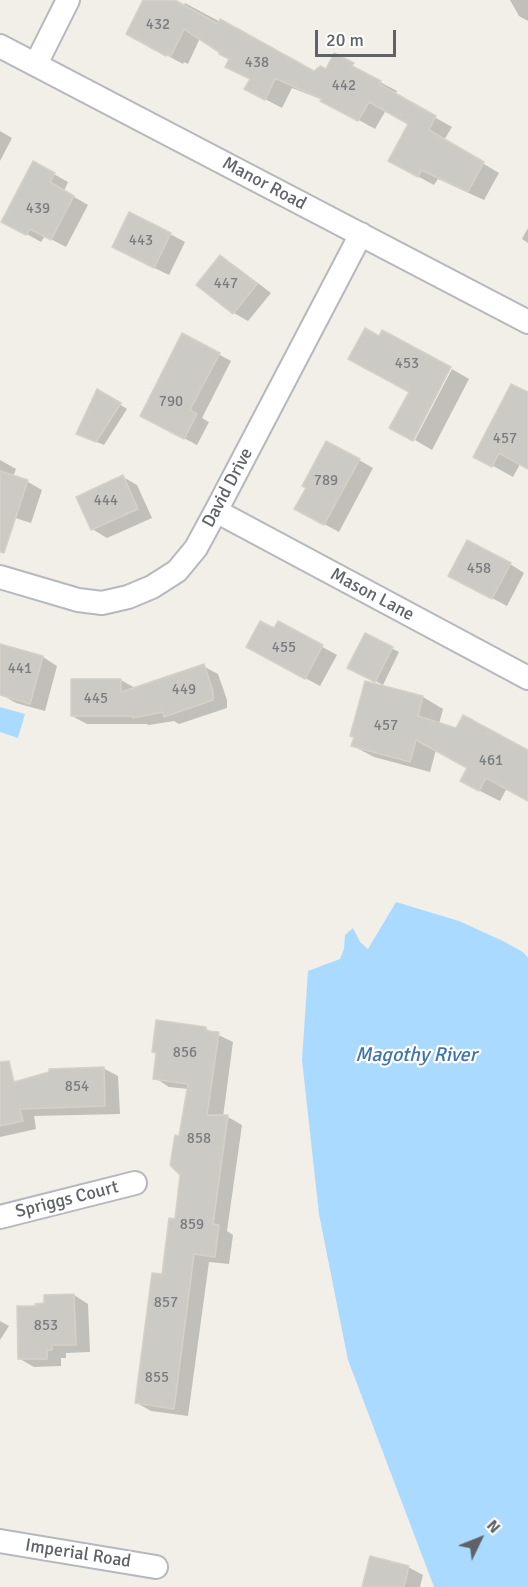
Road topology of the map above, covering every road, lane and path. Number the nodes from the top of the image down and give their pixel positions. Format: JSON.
{"nodes":[{"id":1,"x":68,"y":0,"type":"edge"},
{"id":2,"x":0,"y":46,"type":"edge"},
{"id":3,"x":36,"y":64,"type":"junction"},
{"id":4,"x":361,"y":234,"type":"junction"},
{"id":5,"x":528,"y":322,"type":"edge"},
{"id":6,"x":216,"y":511,"type":"junction"},
{"id":7,"x":0,"y":577,"type":"edge"},
{"id":8,"x":528,"y":678,"type":"edge"},
{"id":9,"x":135,"y":1183,"type":"dead end"},
{"id":10,"x":0,"y":1217,"type":"edge"},
{"id":11,"x":0,"y":1541,"type":"edge"},
{"id":12,"x":156,"y":1567,"type":"dead end"}],
"edges":[{"from":1,"to":3,"type":"street"},
{"from":2,"to":3,"type":"street","name":"Manor Road"},
{"from":3,"to":4,"type":"street","name":"Manor Road"},
{"from":4,"to":5,"type":"street","name":"Manor Road"},
{"from":4,"to":6,"type":"street","name":"David Drive"},
{"from":6,"to":7,"type":"street","name":"David Drive"},
{"from":6,"to":8,"type":"street","name":"Mason Lane"},
{"from":9,"to":10,"type":"street","name":"Spriggs Court"},
{"from":11,"to":12,"type":"street","name":"Imperial Road"}]}
